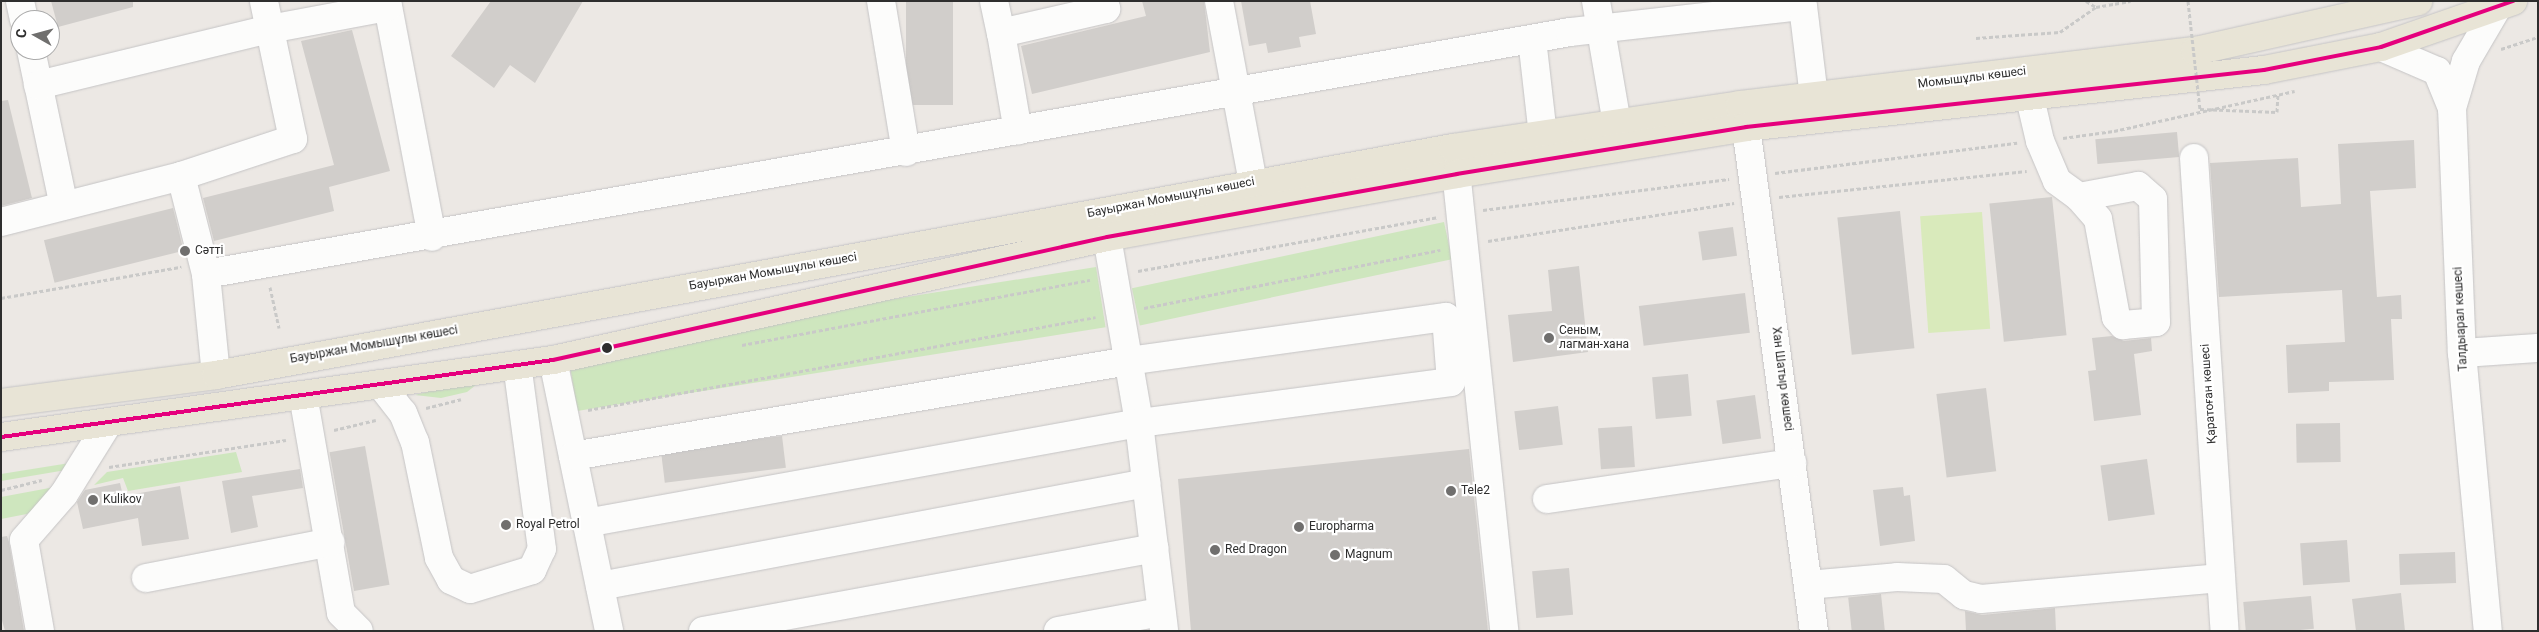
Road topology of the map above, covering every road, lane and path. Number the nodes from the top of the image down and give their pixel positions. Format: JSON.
{"nodes":[{"id":1,"x":264,"y":1,"type":"edge"},
{"id":2,"x":881,"y":1,"type":"edge"},
{"id":3,"x":994,"y":1,"type":"edge"},
{"id":4,"x":1104,"y":1,"type":"edge"},
{"id":5,"x":1219,"y":1,"type":"edge"},
{"id":6,"x":1596,"y":1,"type":"edge"},
{"id":7,"x":2086,"y":1,"type":"edge"},
{"id":8,"x":2130,"y":1,"type":"edge"},
{"id":9,"x":2188,"y":1,"type":"edge"},
{"id":10,"x":2118,"y":2,"type":"edge"},
{"id":11,"x":387,"y":4,"type":"edge"},
{"id":12,"x":2407,"y":4,"type":"edge"},
{"id":13,"x":2505,"y":4,"type":"edge"},
{"id":14,"x":2096,"y":7,"type":"junction"},
{"id":15,"x":270,"y":29,"type":"junction"},
{"id":16,"x":1601,"y":29,"type":"junction"},
{"id":17,"x":1001,"y":33,"type":"junction"},
{"id":18,"x":2538,"y":37,"type":"edge"},
{"id":19,"x":1976,"y":38,"type":"dead end"},
{"id":20,"x":1532,"y":39,"type":"junction"},
{"id":21,"x":2381,"y":47,"type":"junction"},
{"id":22,"x":2474,"y":52,"type":"junction"},
{"id":23,"x":33,"y":60,"type":"edge"},
{"id":24,"x":38,"y":85,"type":"junction"},
{"id":25,"x":2305,"y":89,"type":"dead end"},
{"id":26,"x":1238,"y":92,"type":"junction"},
{"id":27,"x":2278,"y":95,"type":"junction"},
{"id":28,"x":1814,"y":96,"type":"junction"},
{"id":29,"x":2030,"y":98,"type":"junction"},
{"id":30,"x":2452,"y":108,"type":"junction"},
{"id":31,"x":1617,"y":124,"type":"junction"},
{"id":32,"x":1746,"y":127,"type":"junction"},
{"id":33,"x":1018,"y":131,"type":"junction"},
{"id":34,"x":1543,"y":135,"type":"junction"},
{"id":35,"x":2040,"y":140,"type":"junction"},
{"id":36,"x":906,"y":152,"type":"junction"},
{"id":37,"x":2194,"y":158,"type":"dead end"},
{"id":38,"x":1455,"y":161,"type":"junction"},
{"id":39,"x":2037,"y":170,"type":"dead end"},
{"id":40,"x":181,"y":176,"type":"junction"},
{"id":41,"x":1253,"y":182,"type":"junction"},
{"id":42,"x":1753,"y":188,"type":"junction"},
{"id":43,"x":2080,"y":197,"type":"junction"},
{"id":44,"x":64,"y":206,"type":"junction"},
{"id":45,"x":1462,"y":212,"type":"junction"},
{"id":46,"x":1,"y":222,"type":"edge"},
{"id":47,"x":1105,"y":224,"type":"junction"},
{"id":48,"x":432,"y":237,"type":"junction"},
{"id":49,"x":1466,"y":244,"type":"junction"},
{"id":50,"x":206,"y":274,"type":"junction"},
{"id":51,"x":1112,"y":276,"type":"junction"},
{"id":52,"x":1119,"y":313,"type":"junction"},
{"id":53,"x":1459,"y":315,"type":"junction"},
{"id":54,"x":732,"y":347,"type":"dead end"},
{"id":55,"x":2538,"y":348,"type":"edge"},
{"id":56,"x":2462,"y":353,"type":"junction"},
{"id":57,"x":553,"y":360,"type":"junction"},
{"id":58,"x":1128,"y":361,"type":"junction"},
{"id":59,"x":517,"y":365,"type":"junction"},
{"id":60,"x":216,"y":375,"type":"junction"},
{"id":61,"x":1478,"y":381,"type":"junction"},
{"id":62,"x":1451,"y":382,"type":"junction"},
{"id":63,"x":380,"y":384,"type":"junction"},
{"id":64,"x":1,"y":387,"type":"edge"},
{"id":65,"x":86,"y":393,"type":"junction"},
{"id":66,"x":303,"y":395,"type":"junction"},
{"id":67,"x":466,"y":398,"type":"dead end"},
{"id":68,"x":1,"y":403,"type":"edge"},
{"id":69,"x":403,"y":413,"type":"junction"},
{"id":70,"x":564,"y":414,"type":"junction"},
{"id":71,"x":108,"y":422,"type":"junction"},
{"id":72,"x":1139,"y":423,"type":"junction"},
{"id":73,"x":310,"y":436,"type":"junction"},
{"id":74,"x":2,"y":437,"type":"edge"},
{"id":75,"x":573,"y":456,"type":"junction"},
{"id":76,"x":1792,"y":463,"type":"junction"},
{"id":77,"x":78,"y":472,"type":"junction"},
{"id":78,"x":1146,"y":483,"type":"junction"},
{"id":79,"x":1,"y":490,"type":"edge"},
{"id":80,"x":1546,"y":499,"type":"dead end"},
{"id":81,"x":586,"y":523,"type":"junction"},
{"id":82,"x":331,"y":542,"type":"junction"},
{"id":83,"x":1154,"y":548,"type":"junction"},
{"id":84,"x":146,"y":578,"type":"dead end"},
{"id":85,"x":2221,"y":578,"type":"junction"},
{"id":86,"x":1808,"y":584,"type":"junction"},
{"id":87,"x":600,"y":586,"type":"junction"},
{"id":88,"x":1163,"y":621,"type":"edge"},
{"id":89,"x":40,"y":631,"type":"edge"},
{"id":90,"x":359,"y":631,"type":"edge"},
{"id":91,"x":609,"y":631,"type":"edge"},
{"id":92,"x":703,"y":631,"type":"edge"},
{"id":93,"x":1058,"y":631,"type":"edge"},
{"id":94,"x":1504,"y":631,"type":"edge"},
{"id":95,"x":1814,"y":631,"type":"edge"},
{"id":96,"x":2225,"y":631,"type":"edge"},
{"id":97,"x":2488,"y":631,"type":"edge"}],
"edges":[{"from":1,"to":15,"type":"street"},
{"from":2,"to":36,"type":"street"},
{"from":3,"to":17,"type":"street"},
{"from":4,"to":17,"type":"street"},
{"from":5,"to":26,"type":"street"},
{"from":6,"to":16,"type":"street"},
{"from":7,"to":14,"type":"path"},
{"from":8,"to":10,"type":"path"},
{"from":9,"to":27,"type":"path","bridge":true},
{"from":10,"to":14,"type":"path"},
{"from":11,"to":15,"type":"street"},
{"from":11,"to":48,"type":"street"},
{"from":12,"to":28,"type":"main road","name":"Момышұлы көшесі"},
{"from":13,"to":21,"type":"main road","name":"Бауыржан Момышұлы көшесі"},
{"from":13,"to":22,"type":"street"},
{"from":14,"to":19,"type":"path"},
{"from":15,"to":24,"type":"street"},
{"from":15,"to":40,"type":"street"},
{"from":16,"to":20,"type":"street"},
{"from":16,"to":28,"type":"street"},
{"from":16,"to":31,"type":"street"},
{"from":17,"to":33,"type":"street"},
{"from":18,"to":22,"type":"path"},
{"from":20,"to":26,"type":"street"},
{"from":20,"to":34,"type":"street"},
{"from":21,"to":29,"type":"main road","name":"Бауыржан Момышұлы көшесі"},
{"from":21,"to":30,"type":"street","name":"Талдыарал көшесі"},
{"from":22,"to":30,"type":"street"},
{"from":23,"to":24,"type":"street"},
{"from":24,"to":44,"type":"street"},
{"from":25,"to":27,"type":"path"},
{"from":26,"to":33,"type":"street"},
{"from":26,"to":41,"type":"street"},
{"from":27,"to":35,"type":"path"},
{"from":28,"to":31,"type":"main road","name":"Момышұлы көшесі"},
{"from":29,"to":32,"type":"main road","name":"Бауыржан Момышұлы көшесі"},
{"from":29,"to":35,"type":"street"},
{"from":30,"to":56,"type":"street","name":"Талдыарал көшесі"},
{"from":31,"to":34,"type":"main road","name":"Момышұлы көшесі"},
{"from":32,"to":38,"type":"main road","name":"Бауыржан Момышұлы көшесі"},
{"from":32,"to":42,"type":"street","name":"Хан Шатыр көшесі"},
{"from":33,"to":36,"type":"street"},
{"from":34,"to":38,"type":"main road","name":"Бауыржан Момышұлы көшесі"},
{"from":35,"to":42,"type":"path"},
{"from":35,"to":43,"type":"street"},
{"from":36,"to":48,"type":"street"},
{"from":37,"to":85,"type":"street","name":"Қаратоған көшесі"},
{"from":38,"to":41,"type":"main road","name":"Бауыржан Момышұлы көшесі"},
{"from":38,"to":45,"type":"street"},
{"from":38,"to":47,"type":"main road","name":"Бауыржан Момышұлы көшесі"},
{"from":39,"to":42,"type":"path"},
{"from":40,"to":44,"type":"street"},
{"from":40,"to":50,"type":"street"},
{"from":41,"to":47,"type":"main road","name":"Бауыржан Момышұлы көшесі"},
{"from":42,"to":45,"type":"path"},
{"from":42,"to":49,"type":"path"},
{"from":42,"to":76,"type":"street","name":"Хан Шатыр көшесі"},
{"from":43,"to":43,"type":"street"},
{"from":44,"to":46,"type":"street"},
{"from":45,"to":49,"type":"street"},
{"from":45,"to":51,"type":"path"},
{"from":47,"to":51,"type":"street"},
{"from":47,"to":57,"type":"main road","name":"Бауыржан Момышұлы көшесі"},
{"from":47,"to":60,"type":"main road","name":"Бауыржан Момышұлы көшесі"},
{"from":48,"to":50,"type":"street"},
{"from":49,"to":52,"type":"path"},
{"from":49,"to":53,"type":"street"},
{"from":50,"to":60,"type":"street"},
{"from":51,"to":52,"type":"street"},
{"from":51,"to":54,"type":"path"},
{"from":52,"to":58,"type":"street"},
{"from":52,"to":70,"type":"path"},
{"from":53,"to":58,"type":"street"},
{"from":53,"to":61,"type":"street"},
{"from":53,"to":62,"type":"street"},
{"from":55,"to":56,"type":"street"},
{"from":56,"to":97,"type":"street","name":"Талдыарал көшесі"},
{"from":57,"to":59,"type":"main road","name":"Бауыржан Момышұлы көшесі"},
{"from":57,"to":70,"type":"street"},
{"from":58,"to":72,"type":"street"},
{"from":58,"to":75,"type":"street"},
{"from":59,"to":63,"type":"main road","name":"Бауыржан Момышұлы көшесі"},
{"from":59,"to":69,"type":"street"},
{"from":60,"to":65,"type":"main road","name":"Бауыржан Момышұлы көшесі"},
{"from":61,"to":62,"type":"street"},
{"from":61,"to":94,"type":"street"},
{"from":62,"to":72,"type":"street"},
{"from":63,"to":66,"type":"main road","name":"Бауыржан Момышұлы көшесі"},
{"from":63,"to":69,"type":"street"},
{"from":64,"to":65,"type":"main road"},
{"from":65,"to":68,"type":"main road","name":"Бауыржан Момышұлы көшесі"},
{"from":66,"to":71,"type":"main road","name":"Бауыржан Момышұлы көшесі"},
{"from":66,"to":73,"type":"street"},
{"from":67,"to":69,"type":"path"},
{"from":69,"to":73,"type":"path"},
{"from":70,"to":75,"type":"street"},
{"from":71,"to":74,"type":"main road","name":"Бауыржан Момышұлы көшесі"},
{"from":71,"to":77,"type":"street"},
{"from":72,"to":78,"type":"street"},
{"from":72,"to":81,"type":"street"},
{"from":73,"to":77,"type":"path"},
{"from":73,"to":82,"type":"street"},
{"from":75,"to":81,"type":"street"},
{"from":76,"to":80,"type":"street"},
{"from":76,"to":86,"type":"street","name":"Хан Шатыр көшесі"},
{"from":77,"to":79,"type":"path"},
{"from":77,"to":89,"type":"street"},
{"from":78,"to":83,"type":"street"},
{"from":78,"to":87,"type":"street"},
{"from":81,"to":87,"type":"street"},
{"from":82,"to":84,"type":"street"},
{"from":82,"to":90,"type":"street"},
{"from":83,"to":88,"type":"street"},
{"from":83,"to":92,"type":"street"},
{"from":85,"to":86,"type":"street"},
{"from":85,"to":96,"type":"street","name":"Қаратоған көшесі"},
{"from":86,"to":95,"type":"street","name":"Хан Шатыр көшесі"},
{"from":87,"to":91,"type":"street"},
{"from":88,"to":93,"type":"street"}]}
